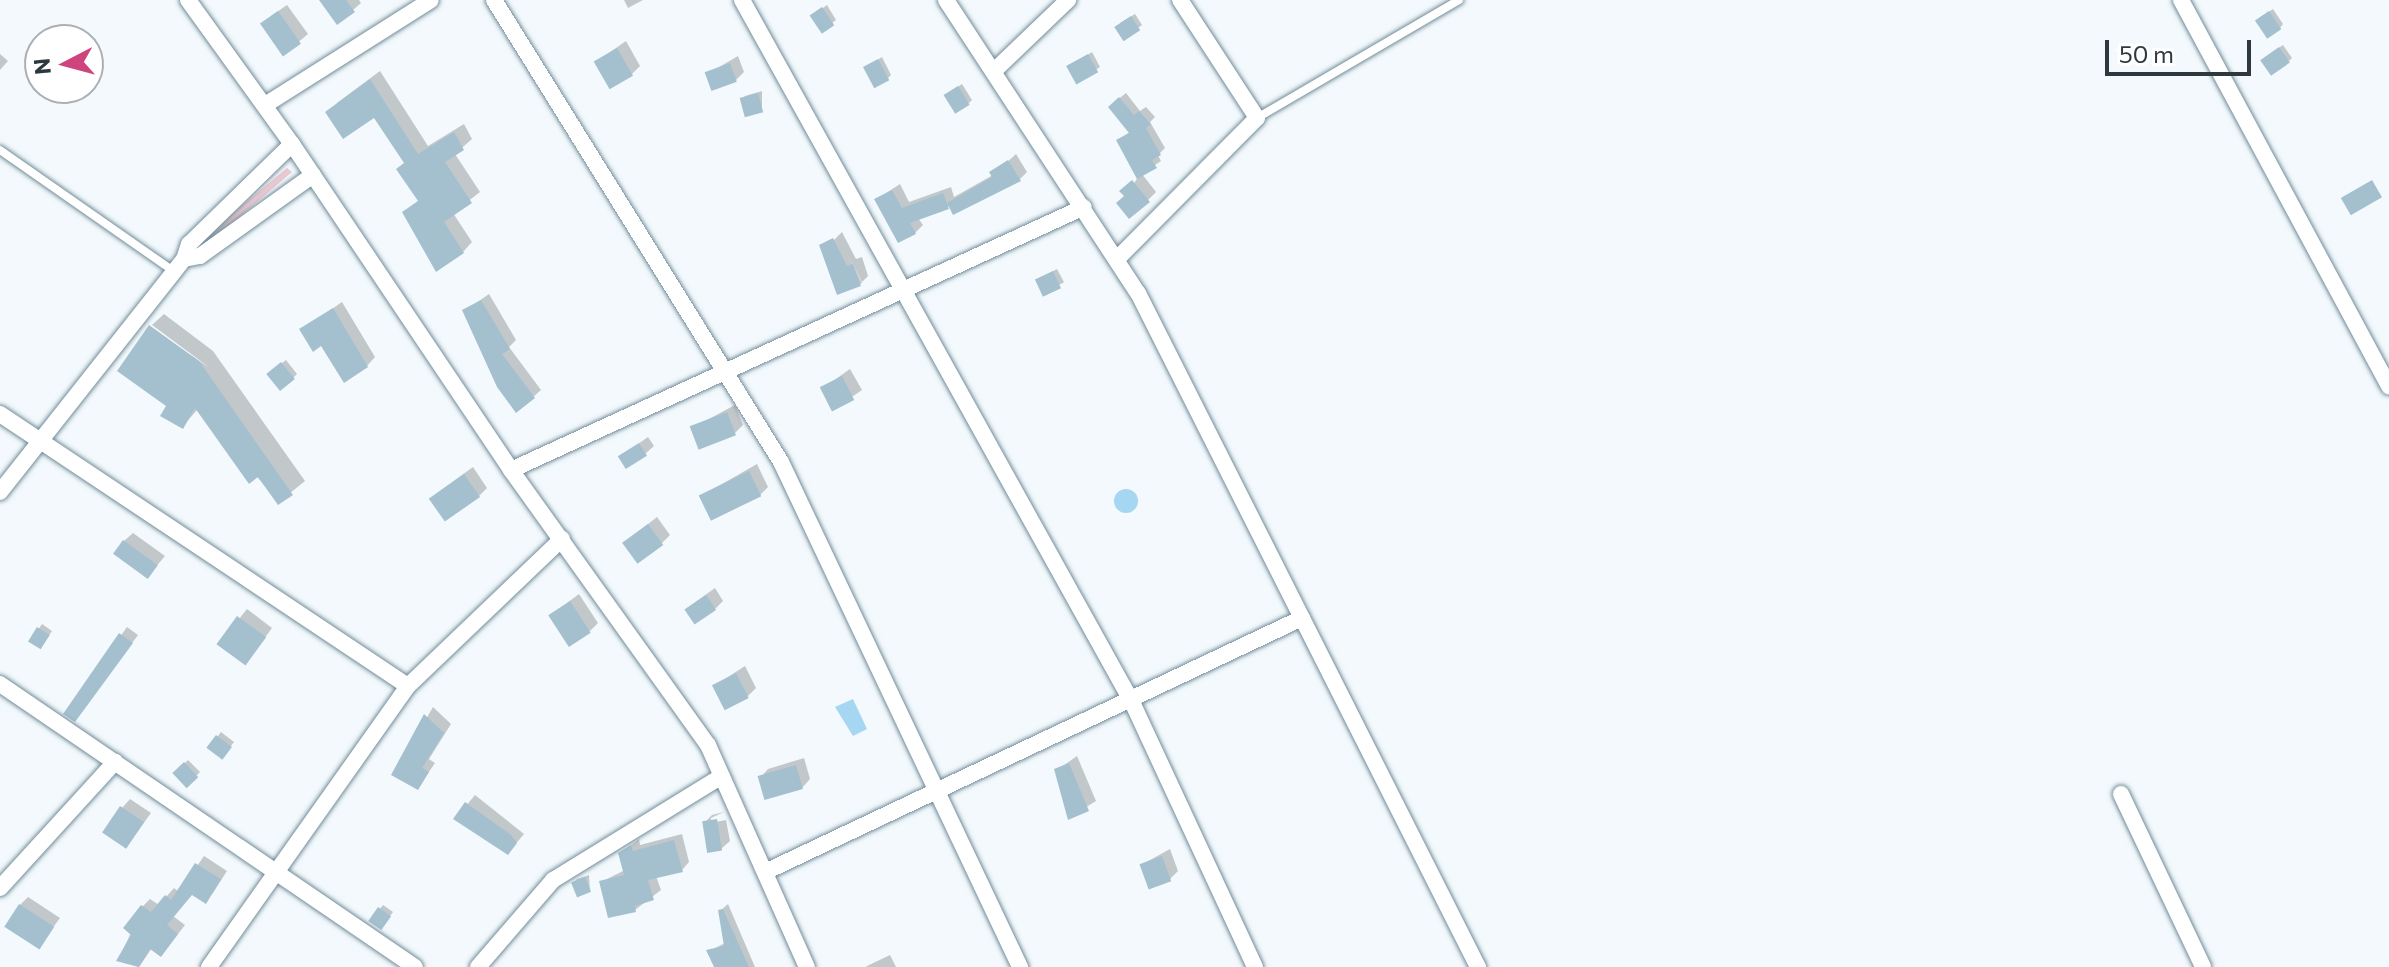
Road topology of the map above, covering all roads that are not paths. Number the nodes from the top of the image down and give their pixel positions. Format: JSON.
{"nodes":[{"id":1,"x":188,"y":0,"type":"edge"},
{"id":2,"x":431,"y":0,"type":"edge"},
{"id":3,"x":494,"y":0,"type":"edge"},
{"id":4,"x":742,"y":0,"type":"edge"},
{"id":5,"x":946,"y":0,"type":"edge"},
{"id":6,"x":1068,"y":0,"type":"edge"},
{"id":7,"x":1180,"y":0,"type":"edge"},
{"id":8,"x":1459,"y":0,"type":"edge"},
{"id":9,"x":2181,"y":0,"type":"edge"},
{"id":10,"x":994,"y":71,"type":"junction"},
{"id":11,"x":265,"y":105,"type":"junction"},
{"id":12,"x":1257,"y":118,"type":"junction"},
{"id":13,"x":292,"y":144,"type":"junction"},
{"id":14,"x":0,"y":150,"type":"edge"},
{"id":15,"x":313,"y":175,"type":"junction"},
{"id":16,"x":1084,"y":207,"type":"junction"},
{"id":17,"x":1118,"y":258,"type":"junction"},
{"id":18,"x":178,"y":264,"type":"junction"},
{"id":19,"x":905,"y":293,"type":"junction"},
{"id":20,"x":726,"y":373,"type":"junction"},
{"id":21,"x":2389,"y":387,"type":"edge"},
{"id":22,"x":0,"y":414,"type":"edge"},
{"id":23,"x":37,"y":439,"type":"junction"},
{"id":24,"x":511,"y":470,"type":"junction"},
{"id":25,"x":0,"y":492,"type":"edge"},
{"id":26,"x":562,"y":539,"type":"junction"},
{"id":27,"x":1302,"y":618,"type":"junction"},
{"id":28,"x":0,"y":684,"type":"edge"},
{"id":29,"x":408,"y":686,"type":"junction"},
{"id":30,"x":1132,"y":702,"type":"junction"},
{"id":31,"x":115,"y":762,"type":"junction"},
{"id":32,"x":722,"y":776,"type":"junction"},
{"id":33,"x":936,"y":790,"type":"junction"},
{"id":34,"x":2121,"y":794,"type":"dead end"},
{"id":35,"x":765,"y":872,"type":"junction"},
{"id":36,"x":277,"y":873,"type":"junction"},
{"id":37,"x":0,"y":888,"type":"edge"},
{"id":38,"x":209,"y":967,"type":"edge"},
{"id":39,"x":415,"y":967,"type":"edge"},
{"id":40,"x":478,"y":967,"type":"edge"},
{"id":41,"x":807,"y":967,"type":"edge"},
{"id":42,"x":1020,"y":967,"type":"edge"},
{"id":43,"x":1255,"y":967,"type":"edge"},
{"id":44,"x":1478,"y":967,"type":"edge"},
{"id":45,"x":2203,"y":967,"type":"edge"}],
"edges":[{"from":1,"to":11,"type":"street"},
{"from":2,"to":11,"type":"street"},
{"from":3,"to":20,"type":"street"},
{"from":4,"to":19,"type":"street"},
{"from":5,"to":10,"type":"street"},
{"from":6,"to":10,"type":"street"},
{"from":7,"to":12,"type":"street"},
{"from":8,"to":12,"type":"lane"},
{"from":9,"to":21,"type":"street"},
{"from":10,"to":16,"type":"street"},
{"from":11,"to":13,"type":"street"},
{"from":12,"to":17,"type":"street"},
{"from":13,"to":15,"type":"street"},
{"from":13,"to":18,"type":"street"},
{"from":14,"to":18,"type":"lane"},
{"from":15,"to":18,"type":"street"},
{"from":15,"to":24,"type":"street"},
{"from":16,"to":17,"type":"street"},
{"from":16,"to":19,"type":"street"},
{"from":17,"to":27,"type":"street"},
{"from":18,"to":23,"type":"street"},
{"from":19,"to":20,"type":"street"},
{"from":19,"to":30,"type":"street"},
{"from":20,"to":24,"type":"street"},
{"from":20,"to":33,"type":"street"},
{"from":22,"to":23,"type":"street"},
{"from":23,"to":25,"type":"street"},
{"from":23,"to":29,"type":"street"},
{"from":24,"to":26,"type":"street"},
{"from":26,"to":29,"type":"street"},
{"from":26,"to":32,"type":"street"},
{"from":27,"to":30,"type":"street"},
{"from":27,"to":44,"type":"street"},
{"from":28,"to":31,"type":"street"},
{"from":29,"to":36,"type":"street"},
{"from":30,"to":33,"type":"street"},
{"from":30,"to":43,"type":"street"},
{"from":31,"to":36,"type":"street"},
{"from":31,"to":37,"type":"street"},
{"from":32,"to":35,"type":"street"},
{"from":32,"to":40,"type":"street"},
{"from":33,"to":35,"type":"street"},
{"from":33,"to":42,"type":"street"},
{"from":34,"to":45,"type":"street"},
{"from":35,"to":41,"type":"street"},
{"from":36,"to":38,"type":"street"},
{"from":36,"to":39,"type":"street"}]}
